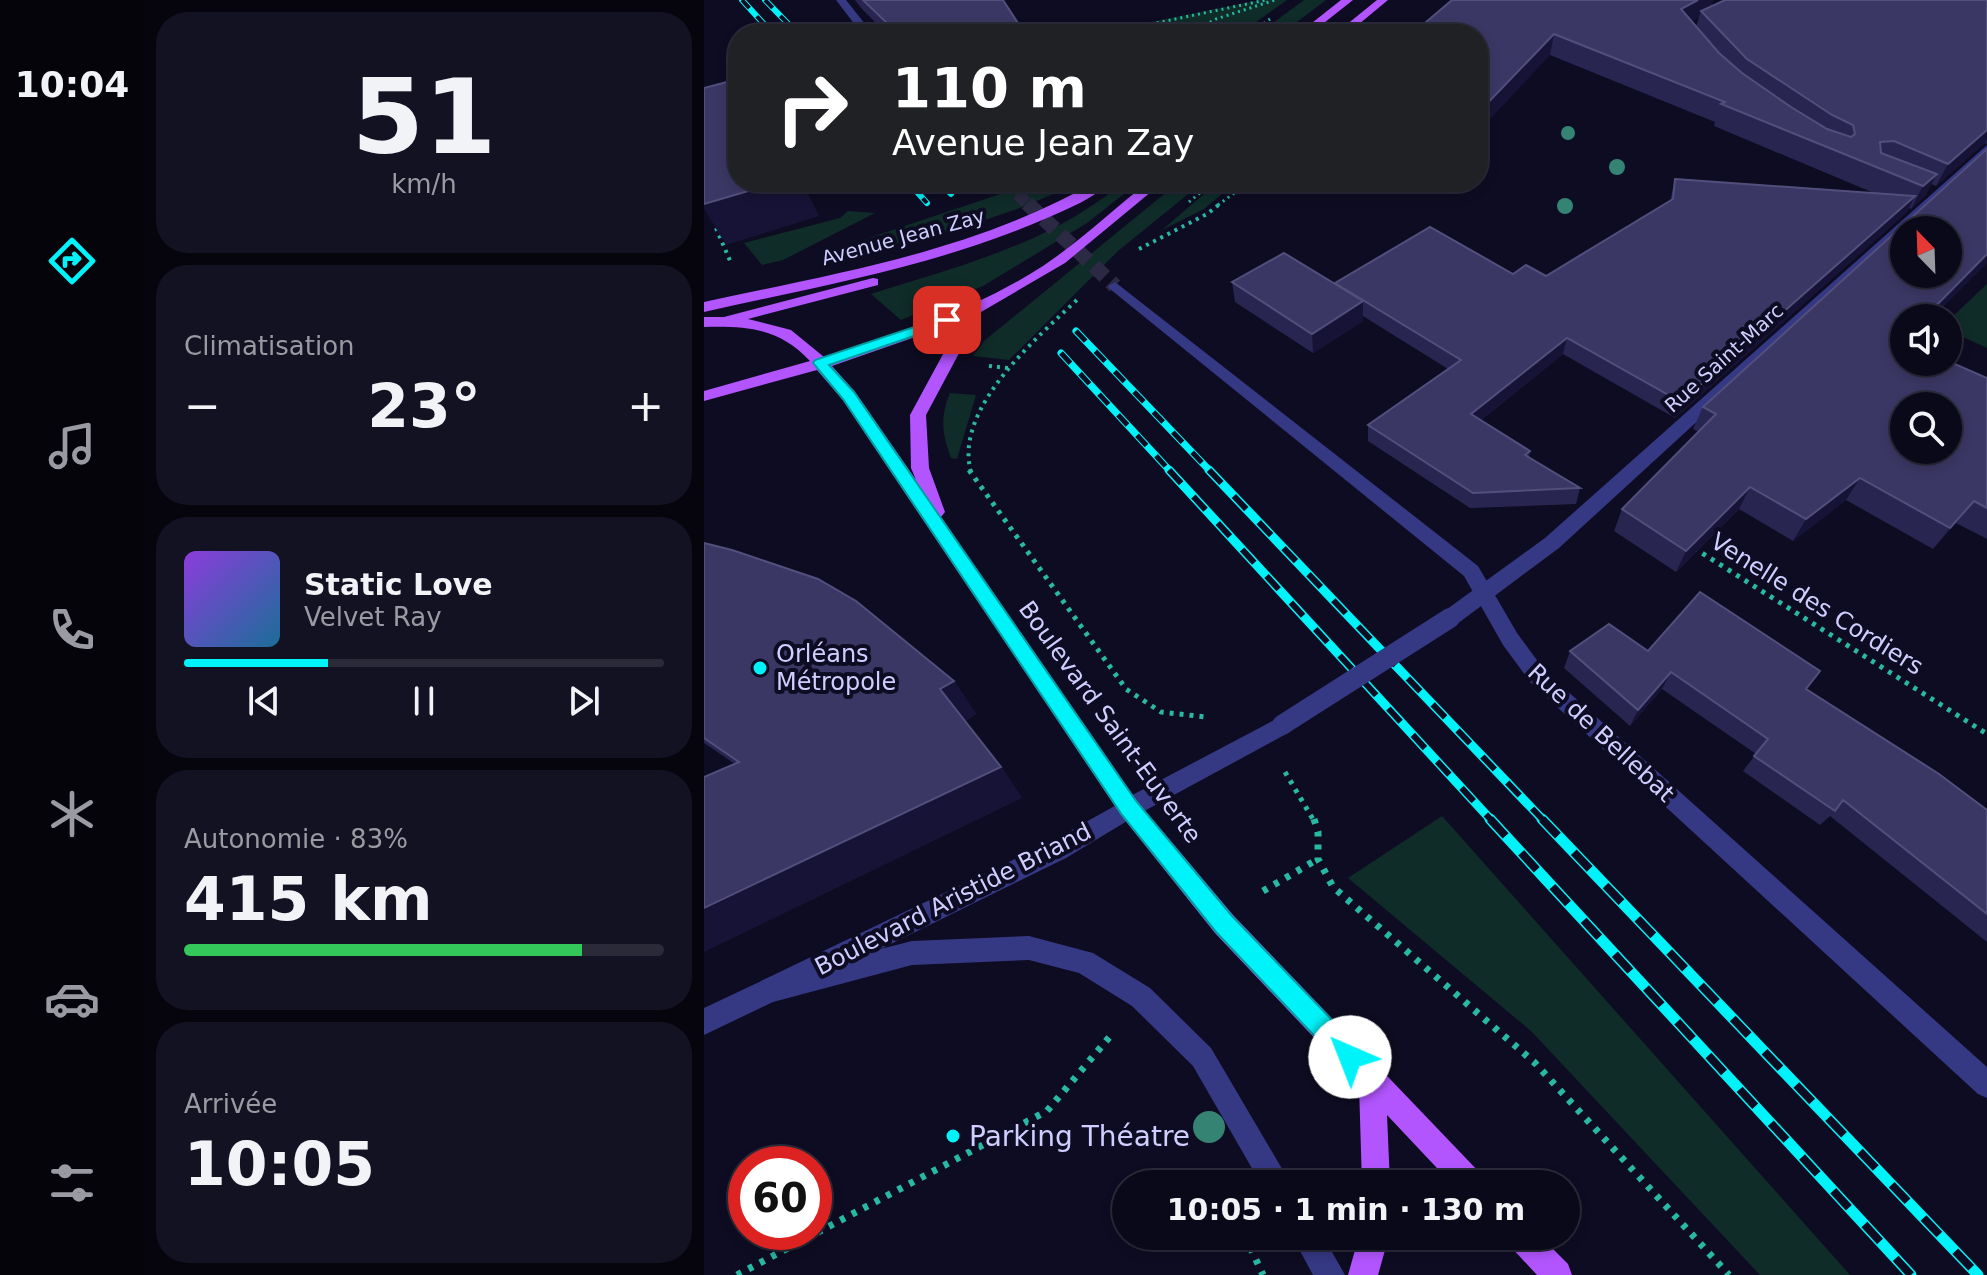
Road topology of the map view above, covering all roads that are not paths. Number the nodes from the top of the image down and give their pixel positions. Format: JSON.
{"nodes":[{"id":1,"x":841,"y":0,"type":"edge"},
{"id":2,"x":1348,"y":0,"type":"edge"},
{"id":3,"x":1383,"y":0,"type":"edge"},
{"id":4,"x":860,"y":24,"type":"edge"},
{"id":5,"x":1316,"y":24,"type":"edge"},
{"id":6,"x":1353,"y":24,"type":"edge"},
{"id":7,"x":1987,"y":149,"type":"edge"},
{"id":8,"x":1084,"y":192,"type":"edge"},
{"id":9,"x":1143,"y":192,"type":"edge"},
{"id":10,"x":969,"y":242,"type":"junction"},
{"id":11,"x":1115,"y":286,"type":"tunnel mouth"},
{"id":12,"x":704,"y":307,"type":"edge"},
{"id":13,"x":975,"y":309,"type":"junction"},
{"id":14,"x":708,"y":323,"type":"edge"},
{"id":15,"x":820,"y":363,"type":"junction"},
{"id":16,"x":704,"y":396,"type":"edge"},
{"id":17,"x":947,"y":542,"type":"junction"},
{"id":18,"x":1484,"y":592,"type":"junction"},
{"id":19,"x":1129,"y":808,"type":"junction"},
{"id":20,"x":770,"y":990,"type":"junction"},
{"id":21,"x":704,"y":1022,"type":"edge"},
{"id":22,"x":1372,"y":1080,"type":"junction"},
{"id":23,"x":1987,"y":1085,"type":"edge"},
{"id":24,"x":1269,"y":1170,"type":"edge"},
{"id":25,"x":1375,"y":1170,"type":"edge"},
{"id":26,"x":1458,"y":1170,"type":"edge"},
{"id":27,"x":1315,"y":1250,"type":"edge"},
{"id":28,"x":1370,"y":1250,"type":"edge"},
{"id":29,"x":1533,"y":1250,"type":"edge"},
{"id":30,"x":1330,"y":1275,"type":"edge"},
{"id":31,"x":1363,"y":1275,"type":"edge"},
{"id":32,"x":1557,"y":1275,"type":"edge"}],
"edges":[{"from":1,"to":4,"type":"street"},
{"from":2,"to":5,"type":"main road"},
{"from":3,"to":6,"type":"main road"},
{"from":7,"to":18,"type":"street","name":"Rue Saint-Marc"},
{"from":8,"to":10,"type":"main road","name":"Avenue Jean Zay"},
{"from":9,"to":13,"type":"main road"},
{"from":10,"to":12,"type":"main road","name":"Avenue Jean Zay"},
{"from":10,"to":14,"type":"main road"},
{"from":11,"to":18,"type":"street","name":"Rue de Bellebat"},
{"from":13,"to":15,"type":"main road"},
{"from":13,"to":17,"type":"main road"},
{"from":14,"to":15,"type":"main road","name":"Boulevard Saint-Euverte"},
{"from":15,"to":16,"type":"main road"},
{"from":15,"to":17,"type":"main road","name":"Boulevard Saint-Euverte"},
{"from":17,"to":19,"type":"main road","name":"Boulevard Saint-Euverte"},
{"from":18,"to":19,"type":"street","name":"Boulevard Aristide Briand","bridge":true},
{"from":18,"to":23,"type":"street","name":"Rue de Bellebat"},
{"from":19,"to":20,"type":"street","name":"Boulevard Aristide Briand"},
{"from":19,"to":22,"type":"main road","name":"Boulevard Saint-Euverte"},
{"from":20,"to":21,"type":"street","name":"Boulevard Aristide Briand"},
{"from":20,"to":24,"type":"street"},
{"from":22,"to":25,"type":"main road"},
{"from":22,"to":26,"type":"main road","name":"Boulevard Saint-Euverte"},
{"from":27,"to":30,"type":"street"},
{"from":28,"to":31,"type":"main road"},
{"from":29,"to":32,"type":"main road"}]}
